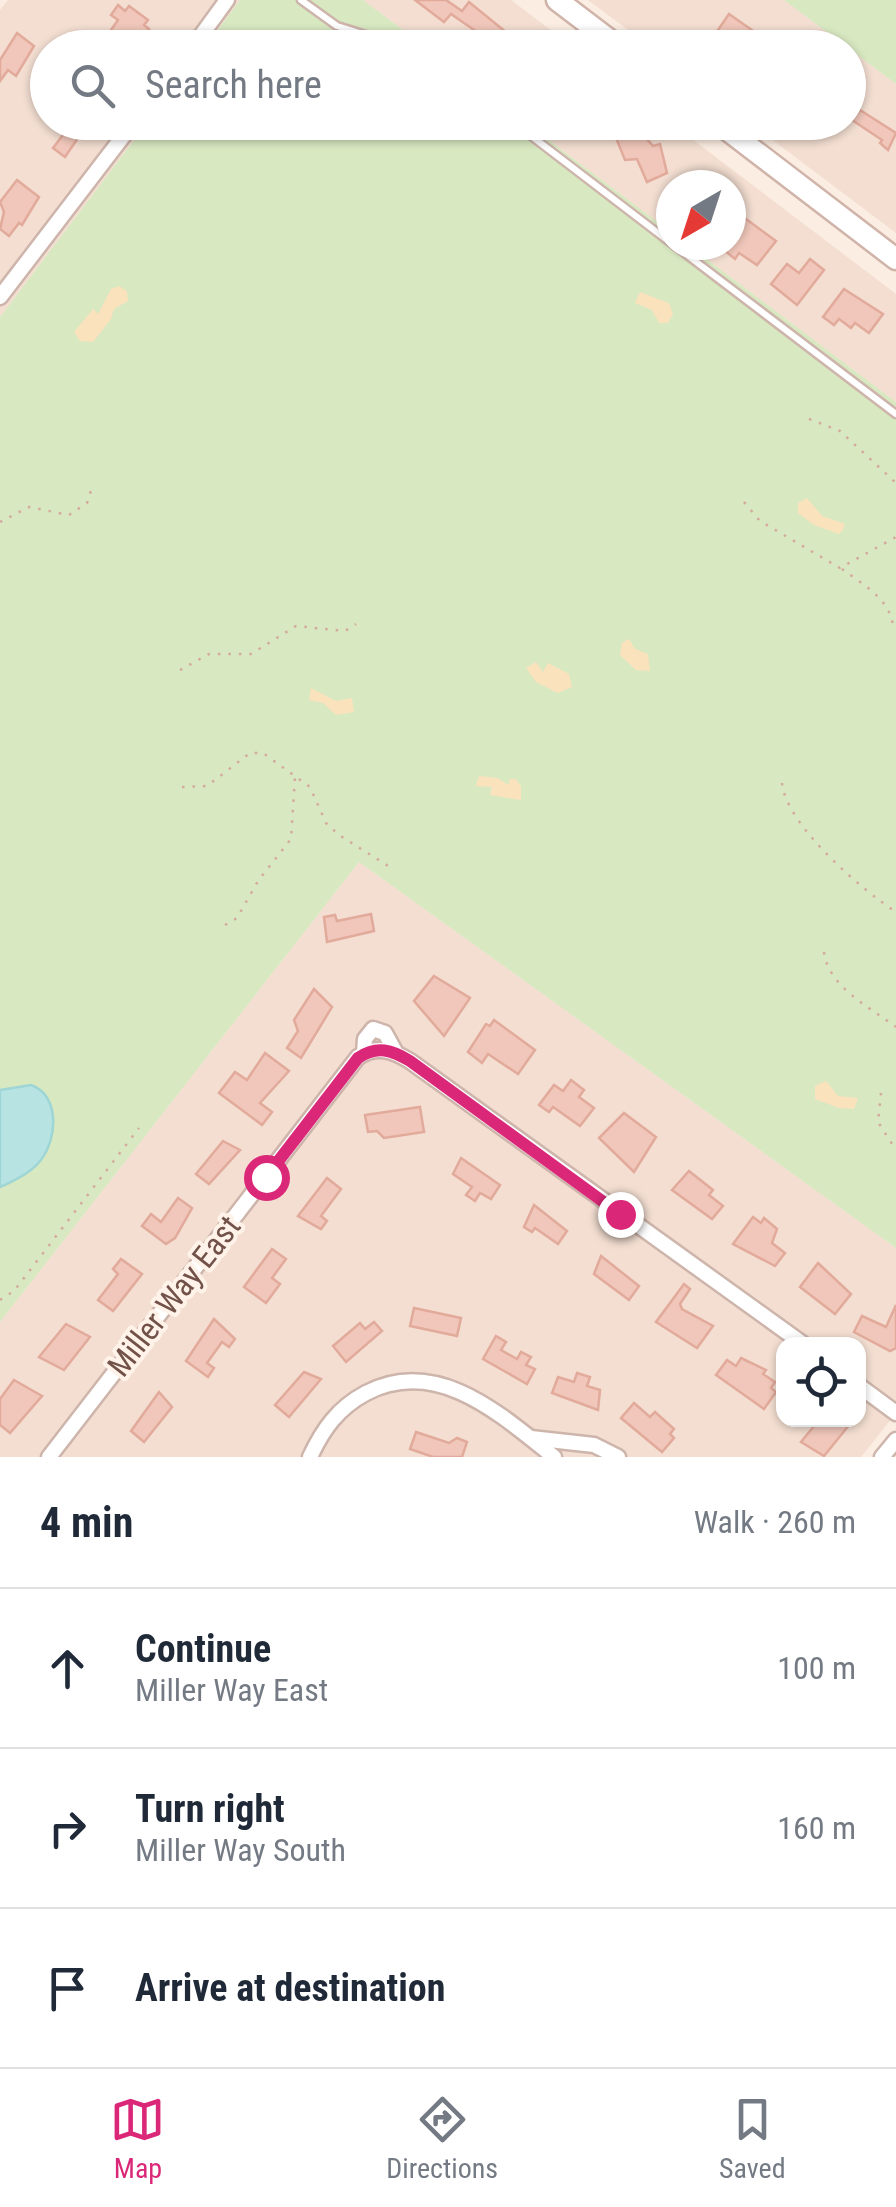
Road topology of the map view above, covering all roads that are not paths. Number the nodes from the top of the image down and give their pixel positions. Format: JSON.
{"nodes":[{"id":1,"x":227,"y":0,"type":"edge"},
{"id":2,"x":301,"y":0,"type":"edge"},
{"id":3,"x":557,"y":0,"type":"edge"},
{"id":4,"x":205,"y":30,"type":"edge"},
{"id":5,"x":360,"y":30,"type":"edge"},
{"id":6,"x":596,"y":30,"type":"edge"},
{"id":7,"x":120,"y":140,"type":"edge"},
{"id":8,"x":536,"y":140,"type":"edge"},
{"id":9,"x":740,"y":140,"type":"edge"},
{"id":10,"x":656,"y":232,"type":"edge"},
{"id":11,"x":896,"y":259,"type":"edge"},
{"id":12,"x":693,"y":260,"type":"edge"},
{"id":13,"x":0,"y":297,"type":"edge"},
{"id":14,"x":896,"y":414,"type":"edge"},
{"id":15,"x":793,"y":1337,"type":"edge"},
{"id":16,"x":866,"y":1392,"type":"edge"},
{"id":17,"x":896,"y":1413,"type":"edge"},
{"id":18,"x":530,"y":1438,"type":"junction"},
{"id":19,"x":896,"y":1440,"type":"edge"},
{"id":20,"x":49,"y":1457,"type":"edge"},
{"id":21,"x":310,"y":1457,"type":"edge"},
{"id":22,"x":554,"y":1457,"type":"edge"},
{"id":23,"x":618,"y":1457,"type":"edge"},
{"id":24,"x":882,"y":1457,"type":"edge"}],
"edges":[{"from":1,"to":4,"type":"street"},
{"from":2,"to":5,"type":"lane"},
{"from":3,"to":6,"type":"main road"},
{"from":7,"to":13,"type":"street"},
{"from":8,"to":10,"type":"lane"},
{"from":9,"to":11,"type":"main road"},
{"from":12,"to":14,"type":"lane"},
{"from":15,"to":20,"type":"street","name":"Miller Way East"},
{"from":16,"to":17,"type":"street"},
{"from":18,"to":21,"type":"street"},
{"from":18,"to":22,"type":"street"},
{"from":18,"to":23,"type":"street"},
{"from":19,"to":24,"type":"street"}]}
